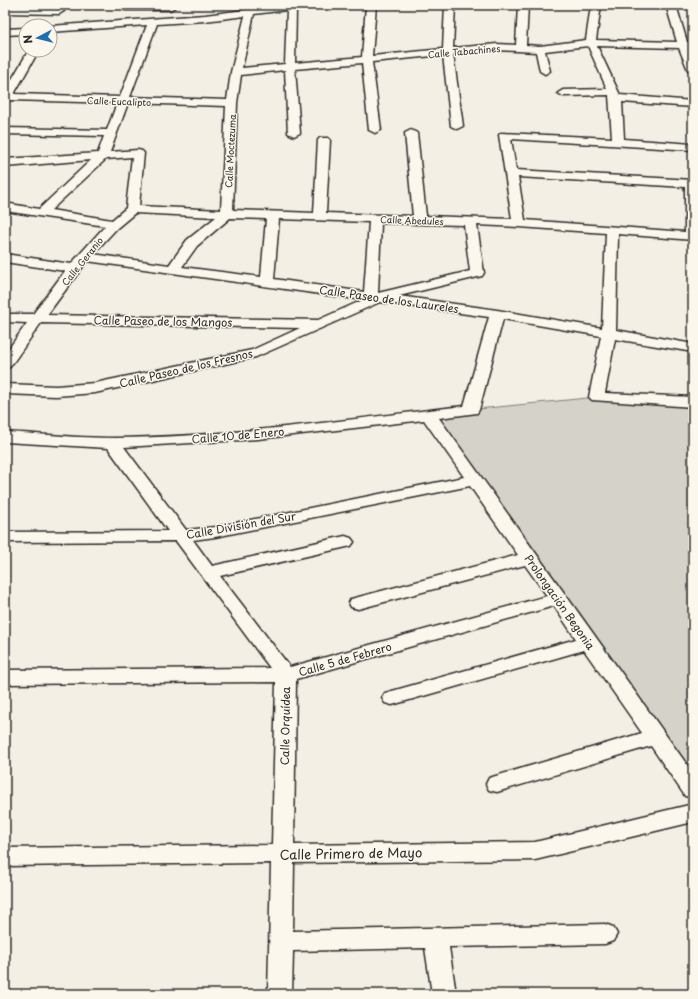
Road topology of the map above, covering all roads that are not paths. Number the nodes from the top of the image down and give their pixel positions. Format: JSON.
{"nodes":[{"id":1,"x":236,"y":5,"type":"edge"},
{"id":2,"x":292,"y":5,"type":"edge"},
{"id":3,"x":305,"y":5,"type":"edge"},
{"id":4,"x":371,"y":5,"type":"edge"},
{"id":5,"x":450,"y":5,"type":"edge"},
{"id":6,"x":523,"y":5,"type":"edge"},
{"id":7,"x":596,"y":5,"type":"edge"},
{"id":8,"x":671,"y":5,"type":"edge"},
{"id":9,"x":170,"y":7,"type":"dead end"},
{"id":10,"x":60,"y":8,"type":"edge"},
{"id":11,"x":128,"y":8,"type":"dead end"},
{"id":12,"x":147,"y":8,"type":"junction"},
{"id":13,"x":5,"y":10,"type":"edge"},
{"id":14,"x":250,"y":13,"type":"junction"},
{"id":15,"x":231,"y":15,"type":"junction"},
{"id":16,"x":55,"y":18,"type":"edge"},
{"id":17,"x":142,"y":22,"type":"junction"},
{"id":18,"x":153,"y":22,"type":"junction"},
{"id":19,"x":58,"y":27,"type":"edge"},
{"id":20,"x":18,"y":31,"type":"edge"},
{"id":21,"x":5,"y":32,"type":"edge"},
{"id":22,"x":591,"y":44,"type":"junction"},
{"id":23,"x":688,"y":45,"type":"edge"},
{"id":24,"x":521,"y":47,"type":"junction"},
{"id":25,"x":540,"y":49,"type":"junction"},
{"id":26,"x":448,"y":52,"type":"junction"},
{"id":27,"x":29,"y":58,"type":"edge"},
{"id":28,"x":367,"y":59,"type":"junction"},
{"id":29,"x":290,"y":68,"type":"junction"},
{"id":30,"x":693,"y":70,"type":"edge"},
{"id":31,"x":545,"y":71,"type":"dead end"},
{"id":32,"x":236,"y":72,"type":"junction"},
{"id":33,"x":563,"y":93,"type":"dead end"},
{"id":34,"x":615,"y":95,"type":"junction"},
{"id":35,"x":5,"y":98,"type":"edge"},
{"id":36,"x":123,"y":101,"type":"junction"},
{"id":37,"x":232,"y":104,"type":"junction"},
{"id":38,"x":693,"y":104,"type":"edge"},
{"id":39,"x":457,"y":126,"type":"dead end"},
{"id":40,"x":375,"y":130,"type":"dead end"},
{"id":41,"x":5,"y":131,"type":"edge"},
{"id":42,"x":111,"y":133,"type":"junction"},
{"id":43,"x":294,"y":133,"type":"dead end"},
{"id":44,"x":411,"y":133,"type":"dead end"},
{"id":45,"x":324,"y":140,"type":"dead end"},
{"id":46,"x":618,"y":142,"type":"junction"},
{"id":47,"x":693,"y":147,"type":"edge"},
{"id":48,"x":103,"y":155,"type":"junction"},
{"id":49,"x":5,"y":163,"type":"edge"},
{"id":50,"x":511,"y":173,"type":"junction"},
{"id":51,"x":692,"y":184,"type":"edge"},
{"id":52,"x":5,"y":207,"type":"edge"},
{"id":53,"x":132,"y":209,"type":"junction"},
{"id":54,"x":41,"y":213,"type":"junction"},
{"id":55,"x":227,"y":214,"type":"junction"},
{"id":56,"x":273,"y":215,"type":"junction"},
{"id":57,"x":320,"y":217,"type":"junction"},
{"id":58,"x":375,"y":219,"type":"junction"},
{"id":59,"x":420,"y":220,"type":"junction"},
{"id":60,"x":470,"y":222,"type":"junction"},
{"id":61,"x":113,"y":224,"type":"junction"},
{"id":62,"x":519,"y":224,"type":"junction"},
{"id":63,"x":612,"y":230,"type":"junction"},
{"id":64,"x":692,"y":236,"type":"edge"},
{"id":65,"x":83,"y":257,"type":"junction"},
{"id":66,"x":5,"y":258,"type":"edge"},
{"id":67,"x":74,"y":268,"type":"junction"},
{"id":68,"x":174,"y":269,"type":"junction"},
{"id":69,"x":267,"y":281,"type":"junction"},
{"id":70,"x":376,"y":297,"type":"junction"},
{"id":71,"x":497,"y":314,"type":"junction"},
{"id":72,"x":5,"y":318,"type":"edge"},
{"id":73,"x":38,"y":318,"type":"junction"},
{"id":74,"x":322,"y":324,"type":"junction"},
{"id":75,"x":609,"y":333,"type":"junction"},
{"id":76,"x":693,"y":348,"type":"edge"},
{"id":77,"x":5,"y":364,"type":"edge"},
{"id":78,"x":5,"y":389,"type":"edge"},
{"id":79,"x":693,"y":402,"type":"edge"},
{"id":80,"x":428,"y":414,"type":"junction"},
{"id":81,"x":5,"y":437,"type":"edge"},
{"id":82,"x":113,"y":443,"type":"junction"},
{"id":83,"x":474,"y":480,"type":"junction"},
{"id":84,"x":181,"y":536,"type":"junction"},
{"id":85,"x":5,"y":537,"type":"edge"},
{"id":86,"x":345,"y":542,"type":"dead end"},
{"id":87,"x":529,"y":558,"type":"junction"},
{"id":88,"x":208,"y":572,"type":"junction"},
{"id":89,"x":558,"y":599,"type":"junction"},
{"id":90,"x":358,"y":603,"type":"dead end"},
{"id":91,"x":589,"y":642,"type":"junction"},
{"id":92,"x":286,"y":675,"type":"junction"},
{"id":93,"x":5,"y":677,"type":"edge"},
{"id":94,"x":392,"y":698,"type":"dead end"},
{"id":95,"x":655,"y":737,"type":"junction"},
{"id":96,"x":497,"y":784,"type":"dead end"},
{"id":97,"x":693,"y":790,"type":"edge"},
{"id":98,"x":693,"y":813,"type":"edge"},
{"id":99,"x":283,"y":854,"type":"junction"},
{"id":100,"x":5,"y":857,"type":"edge"},
{"id":101,"x":605,"y":934,"type":"dead end"},
{"id":102,"x":436,"y":938,"type":"junction"},
{"id":103,"x":281,"y":941,"type":"junction"},
{"id":104,"x":280,"y":994,"type":"edge"},
{"id":105,"x":444,"y":994,"type":"edge"}],
"edges":[{"from":1,"to":15,"type":"street"},
{"from":2,"to":3,"type":"street"},
{"from":2,"to":14,"type":"street"},
{"from":2,"to":29,"type":"street"},
{"from":4,"to":28,"type":"street"},
{"from":5,"to":26,"type":"street"},
{"from":6,"to":24,"type":"street"},
{"from":7,"to":22,"type":"street"},
{"from":8,"to":23,"type":"street"},
{"from":9,"to":12,"type":"street"},
{"from":10,"to":13,"type":"street"},
{"from":10,"to":16,"type":"street"},
{"from":11,"to":12,"type":"street"},
{"from":12,"to":17,"type":"street"},
{"from":14,"to":15,"type":"street"},
{"from":14,"to":32,"type":"street","name":"Calle Moctezuma"},
{"from":15,"to":18,"type":"street"},
{"from":17,"to":18,"type":"street"},
{"from":17,"to":19,"type":"street"},
{"from":18,"to":36,"type":"street"},
{"from":20,"to":21,"type":"street"},
{"from":22,"to":23,"type":"street","name":"Calle Tabachines"},
{"from":22,"to":25,"type":"street","name":"Calle Tabachines"},
{"from":22,"to":34,"type":"street"},
{"from":23,"to":30,"type":"street"},
{"from":24,"to":25,"type":"street","name":"Calle Tabachines"},
{"from":24,"to":26,"type":"street","name":"Calle Tabachines"},
{"from":25,"to":31,"type":"street"},
{"from":26,"to":28,"type":"street","name":"Calle Tabachines"},
{"from":26,"to":39,"type":"street"},
{"from":27,"to":35,"type":"street"},
{"from":28,"to":29,"type":"street","name":"Calle Tabachines"},
{"from":28,"to":40,"type":"street"},
{"from":29,"to":32,"type":"street","name":"Calle Tabachines"},
{"from":29,"to":43,"type":"street"},
{"from":32,"to":37,"type":"street","name":"Calle Moctezuma"},
{"from":33,"to":34,"type":"street"},
{"from":34,"to":38,"type":"street"},
{"from":34,"to":46,"type":"street"},
{"from":35,"to":36,"type":"street","name":"Calle Eucalipto"},
{"from":36,"to":37,"type":"street","name":"Calle Eucalipto"},
{"from":36,"to":42,"type":"street"},
{"from":37,"to":55,"type":"street","name":"Calle Moctezuma"},
{"from":41,"to":42,"type":"street"},
{"from":42,"to":48,"type":"street"},
{"from":44,"to":59,"type":"street"},
{"from":45,"to":57,"type":"street"},
{"from":46,"to":47,"type":"street"},
{"from":46,"to":50,"type":"street"},
{"from":48,"to":49,"type":"street"},
{"from":48,"to":53,"type":"street"},
{"from":48,"to":54,"type":"street"},
{"from":50,"to":51,"type":"street"},
{"from":50,"to":62,"type":"street"},
{"from":51,"to":64,"type":"street"},
{"from":52,"to":54,"type":"street"},
{"from":53,"to":55,"type":"street","name":"Calle Abedules"},
{"from":53,"to":61,"type":"street","name":"Calle Geranio"},
{"from":54,"to":61,"type":"street"},
{"from":55,"to":56,"type":"street","name":"Calle Abedules"},
{"from":55,"to":68,"type":"street"},
{"from":56,"to":57,"type":"street","name":"Calle Abedules"},
{"from":56,"to":69,"type":"street"},
{"from":57,"to":58,"type":"street","name":"Calle Abedules"},
{"from":58,"to":59,"type":"street","name":"Calle Abedules"},
{"from":58,"to":70,"type":"street"},
{"from":59,"to":60,"type":"street","name":"Calle Abedules"},
{"from":60,"to":62,"type":"street","name":"Calle Abedules"},
{"from":60,"to":70,"type":"street"},
{"from":61,"to":65,"type":"street","name":"Calle Geranio"},
{"from":62,"to":63,"type":"street","name":"Calle Abedules"},
{"from":63,"to":64,"type":"street","name":"Calle Abedules"},
{"from":63,"to":75,"type":"street"},
{"from":65,"to":67,"type":"street","name":"Calle Geranio"},
{"from":65,"to":68,"type":"street","name":"Calle Paseo de los Laureles"},
{"from":66,"to":67,"type":"street"},
{"from":67,"to":73,"type":"street","name":"Calle Geranio"},
{"from":68,"to":69,"type":"street","name":"Calle Paseo de los Laureles"},
{"from":69,"to":70,"type":"street","name":"Calle Paseo de los Laureles"},
{"from":70,"to":71,"type":"street","name":"Calle Paseo de los Laureles"},
{"from":70,"to":74,"type":"street","name":"Calle Paseo de los Fresnos"},
{"from":71,"to":75,"type":"street","name":"Calle Paseo de los Laureles"},
{"from":71,"to":80,"type":"street","name":"Calle 10 de Enero"},
{"from":72,"to":73,"type":"street","name":"Calle Paseo de los Mangos"},
{"from":73,"to":74,"type":"street","name":"Calle Paseo de los Mangos"},
{"from":73,"to":77,"type":"street","name":"Calle Geranio"},
{"from":74,"to":78,"type":"street","name":"Calle Paseo de los Fresnos"},
{"from":75,"to":76,"type":"street","name":"Calle Paseo de los Laureles"},
{"from":75,"to":79,"type":"street"},
{"from":80,"to":82,"type":"street","name":"Calle 10 de Enero"},
{"from":80,"to":83,"type":"street","name":"Prolongación Begonia"},
{"from":81,"to":82,"type":"street","name":"Calle 10 de Enero"},
{"from":82,"to":84,"type":"street","name":"Calle Orquídea"},
{"from":83,"to":84,"type":"street","name":"Calle División del Sur"},
{"from":83,"to":87,"type":"street","name":"Prolongación Begonia"},
{"from":84,"to":85,"type":"street","name":"Calle División del Sur"},
{"from":84,"to":88,"type":"street","name":"Calle Orquídea"},
{"from":86,"to":88,"type":"street"},
{"from":87,"to":89,"type":"street","name":"Prolongación Begonia"},
{"from":87,"to":90,"type":"street"},
{"from":88,"to":92,"type":"street","name":"Calle Orquídea"},
{"from":89,"to":91,"type":"street","name":"Prolongación Begonia"},
{"from":89,"to":92,"type":"street","name":"Calle 5 de Febrero"},
{"from":91,"to":94,"type":"street"},
{"from":91,"to":95,"type":"street","name":"Prolongación Begonia"},
{"from":92,"to":93,"type":"street","name":"Calle 5 de Febrero"},
{"from":92,"to":99,"type":"street","name":"Calle Orquídea"},
{"from":95,"to":96,"type":"street"},
{"from":95,"to":97,"type":"street","name":"Prolongación Begonia"},
{"from":98,"to":99,"type":"street","name":"Calle Primero de Mayo"},
{"from":99,"to":100,"type":"street","name":"Calle Primero de Mayo"},
{"from":99,"to":103,"type":"street","name":"Calle Orquídea"},
{"from":101,"to":102,"type":"street"},
{"from":102,"to":103,"type":"street"},
{"from":102,"to":105,"type":"street"},
{"from":103,"to":104,"type":"street","name":"Calle Orquídea"}]}
